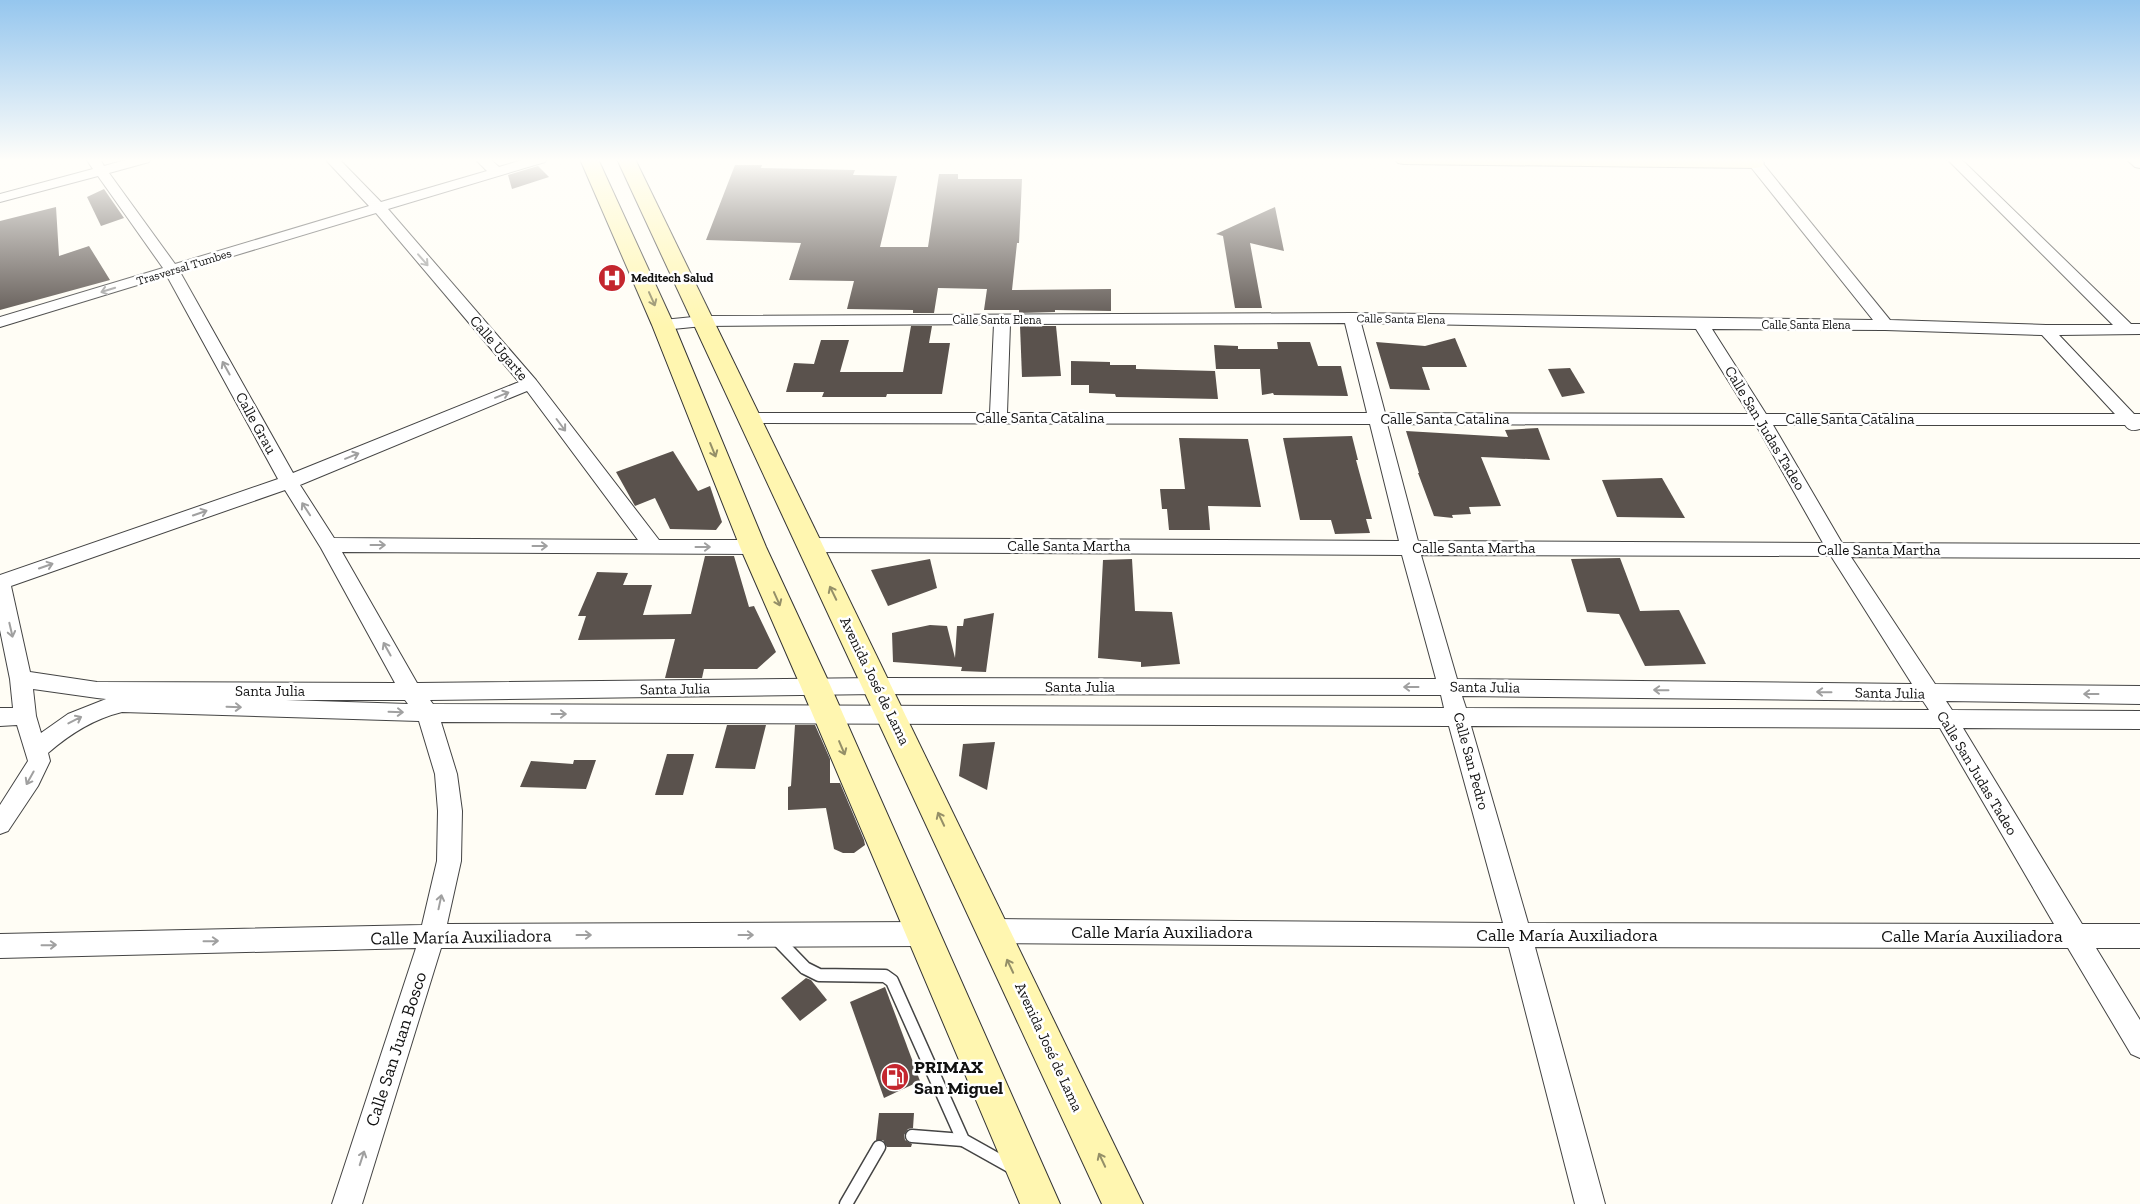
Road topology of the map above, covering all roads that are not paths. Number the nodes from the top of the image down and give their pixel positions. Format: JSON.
{"nodes":[{"id":1,"x":132,"y":215,"type":"edge"},
{"id":2,"x":355,"y":215,"type":"edge"},
{"id":3,"x":385,"y":215,"type":"edge"},
{"id":4,"x":614,"y":215,"type":"edge"},
{"id":5,"x":653,"y":215,"type":"edge"},
{"id":6,"x":1797,"y":215,"type":"edge"},
{"id":7,"x":2013,"y":215,"type":"edge"},
{"id":8,"x":172,"y":271,"type":"junction"},
{"id":9,"x":1352,"y":318,"type":"junction"},
{"id":10,"x":703,"y":321,"type":"junction"},
{"id":11,"x":1002,"y":321,"type":"junction"},
{"id":12,"x":0,"y":322,"type":"edge"},
{"id":13,"x":1701,"y":324,"type":"junction"},
{"id":14,"x":663,"y":325,"type":"junction"},
{"id":15,"x":1885,"y":325,"type":"junction"},
{"id":16,"x":2133,"y":329,"type":"edge"},
{"id":17,"x":2046,"y":330,"type":"junction"},
{"id":18,"x":530,"y":384,"type":"junction"},
{"id":19,"x":749,"y":418,"type":"junction"},
{"id":20,"x":998,"y":418,"type":"junction"},
{"id":21,"x":1378,"y":419,"type":"junction"},
{"id":22,"x":1762,"y":419,"type":"junction"},
{"id":23,"x":2136,"y":424,"type":"edge"},
{"id":24,"x":289,"y":482,"type":"junction"},
{"id":25,"x":329,"y":545,"type":"junction"},
{"id":26,"x":809,"y":545,"type":"junction"},
{"id":27,"x":653,"y":546,"type":"junction"},
{"id":28,"x":753,"y":547,"type":"junction"},
{"id":29,"x":1410,"y":548,"type":"junction"},
{"id":30,"x":1838,"y":550,"type":"junction"},
{"id":31,"x":2140,"y":551,"type":"edge"},
{"id":32,"x":0,"y":583,"type":"edge"},
{"id":33,"x":22,"y":679,"type":"junction"},
{"id":34,"x":878,"y":686,"type":"junction"},
{"id":35,"x":816,"y":687,"type":"junction"},
{"id":36,"x":1450,"y":687,"type":"junction"},
{"id":37,"x":411,"y":692,"type":"junction"},
{"id":38,"x":1928,"y":693,"type":"junction"},
{"id":39,"x":2140,"y":695,"type":"edge"},
{"id":40,"x":427,"y":713,"type":"junction"},
{"id":41,"x":891,"y":715,"type":"junction"},
{"id":42,"x":25,"y":716,"type":"junction"},
{"id":43,"x":828,"y":716,"type":"junction"},
{"id":44,"x":0,"y":717,"type":"edge"},
{"id":45,"x":1458,"y":717,"type":"junction"},
{"id":46,"x":1945,"y":718,"type":"junction"},
{"id":47,"x":2140,"y":720,"type":"edge"},
{"id":48,"x":36,"y":750,"type":"junction"},
{"id":49,"x":0,"y":824,"type":"edge"},
{"id":50,"x":994,"y":931,"type":"junction"},
{"id":51,"x":923,"y":934,"type":"junction"},
{"id":52,"x":772,"y":935,"type":"junction"},
{"id":53,"x":1519,"y":935,"type":"junction"},
{"id":54,"x":432,"y":936,"type":"junction"},
{"id":55,"x":2074,"y":936,"type":"junction"},
{"id":56,"x":2140,"y":936,"type":"edge"},
{"id":57,"x":0,"y":946,"type":"edge"},
{"id":58,"x":2140,"y":1045,"type":"edge"},
{"id":59,"x":912,"y":1136,"type":"dead end"},
{"id":60,"x":963,"y":1140,"type":"junction"},
{"id":61,"x":879,"y":1148,"type":"dead end"},
{"id":62,"x":1027,"y":1176,"type":"junction"},
{"id":63,"x":347,"y":1204,"type":"edge"},
{"id":64,"x":846,"y":1204,"type":"edge"},
{"id":65,"x":1040,"y":1204,"type":"edge"},
{"id":66,"x":1123,"y":1204,"type":"edge"},
{"id":67,"x":1590,"y":1204,"type":"edge"}],
"edges":[{"from":1,"to":8,"type":"street","name":"Calle Grau"},
{"from":2,"to":8,"type":"street","name":"Trasversal Tumbes"},
{"from":3,"to":18,"type":"street","name":"Calle Ugarte","one_way":true},
{"from":4,"to":14,"type":"main road","one_way":true},
{"from":5,"to":10,"type":"main road","name":"Avenida José de Lama"},
{"from":6,"to":15,"type":"street"},
{"from":7,"to":16,"type":"street"},
{"from":8,"to":12,"type":"street","name":"Trasversal Tumbes","one_way":true},
{"from":24,"to":8,"type":"street","name":"Calle Grau","one_way":true},
{"from":9,"to":11,"type":"street","name":"Calle Santa Elena"},
{"from":9,"to":13,"type":"street","name":"Calle Santa Elena"},
{"from":9,"to":21,"type":"street","name":"Calle San Pedro"},
{"from":10,"to":11,"type":"street","name":"Calle Santa Elena"},
{"from":10,"to":14,"type":"street","name":"Calle Santa Elena"},
{"from":10,"to":19,"type":"main road","name":"Avenida José de Lama"},
{"from":11,"to":20,"type":"street"},
{"from":13,"to":15,"type":"street","name":"Calle Santa Elena"},
{"from":13,"to":22,"type":"street","name":"Calle San Judas Tadeo"},
{"from":14,"to":28,"type":"main road","one_way":true},
{"from":15,"to":17,"type":"street","name":"Calle Santa Elena"},
{"from":16,"to":17,"type":"street","name":"Calle Santa Elena"},
{"from":17,"to":23,"type":"street"},
{"from":24,"to":18,"type":"street","one_way":true},
{"from":18,"to":27,"type":"street","name":"Calle Ugarte","one_way":true},
{"from":19,"to":20,"type":"street","name":"Calle Santa Catalina"},
{"from":19,"to":26,"type":"main road","name":"Avenida José de Lama"},
{"from":20,"to":21,"type":"street","name":"Calle Santa Catalina"},
{"from":21,"to":22,"type":"street","name":"Calle Santa Catalina"},
{"from":21,"to":29,"type":"street","name":"Calle San Pedro"},
{"from":22,"to":23,"type":"street","name":"Calle Santa Catalina"},
{"from":22,"to":30,"type":"street","name":"Calle San Judas Tadeo"},
{"from":25,"to":24,"type":"street","name":"Calle Grau","one_way":true},
{"from":32,"to":24,"type":"street","one_way":true},
{"from":25,"to":27,"type":"street","one_way":true},
{"from":37,"to":25,"type":"street","name":"Calle Grau","one_way":true},
{"from":26,"to":29,"type":"street","name":"Calle Santa Martha"},
{"from":34,"to":26,"type":"main road","name":"Avenida José de Lama","one_way":true},
{"from":27,"to":28,"type":"street","one_way":true},
{"from":28,"to":35,"type":"main road","one_way":true},
{"from":29,"to":30,"type":"street","name":"Calle Santa Martha"},
{"from":29,"to":36,"type":"street","name":"Calle San Pedro"},
{"from":30,"to":31,"type":"street","name":"Calle Santa Martha"},
{"from":30,"to":38,"type":"street","name":"Calle San Judas Tadeo"},
{"from":32,"to":33,"type":"street","one_way":true},
{"from":33,"to":37,"type":"street","name":"Santa Julia"},
{"from":33,"to":42,"type":"street"},
{"from":34,"to":35,"type":"street","name":"Santa Julia"},
{"from":36,"to":34,"type":"street","name":"Santa Julia","one_way":true},
{"from":34,"to":41,"type":"main road","name":"Avenida José de Lama"},
{"from":35,"to":37,"type":"street","name":"Santa Julia"},
{"from":35,"to":43,"type":"main road"},
{"from":38,"to":36,"type":"street","name":"Santa Julia","one_way":true},
{"from":36,"to":45,"type":"street","name":"Calle San Pedro"},
{"from":37,"to":40,"type":"street","name":"Calle San Juan Bosco"},
{"from":39,"to":38,"type":"street","name":"Santa Julia","one_way":true},
{"from":38,"to":46,"type":"street","name":"Calle San Judas Tadeo"},
{"from":40,"to":43,"type":"street","name":"Santa Julia","one_way":true},
{"from":48,"to":40,"type":"street","name":"Santa Julia","one_way":true},
{"from":54,"to":40,"type":"street","name":"Calle San Juan Bosco","one_way":true},
{"from":41,"to":43,"type":"street","name":"Santa Julia"},
{"from":41,"to":45,"type":"street","name":"Santa Julia"},
{"from":50,"to":41,"type":"main road","name":"Avenida José de Lama","one_way":true},
{"from":42,"to":44,"type":"street"},
{"from":42,"to":48,"type":"street"},
{"from":43,"to":51,"type":"main road","one_way":true},
{"from":45,"to":46,"type":"street","name":"Santa Julia"},
{"from":45,"to":53,"type":"street","name":"Calle San Pedro"},
{"from":46,"to":47,"type":"street","name":"Santa Julia"},
{"from":46,"to":55,"type":"street","name":"Calle San Judas Tadeo"},
{"from":48,"to":49,"type":"street","one_way":true},
{"from":50,"to":53,"type":"street","name":"Calle María Auxiliadora"},
{"from":66,"to":50,"type":"main road","name":"Avenida José de Lama","one_way":true},
{"from":51,"to":52,"type":"street","name":"Calle María Auxiliadora"},
{"from":51,"to":62,"type":"main road"},
{"from":54,"to":52,"type":"street","name":"Calle María Auxiliadora","one_way":true},
{"from":52,"to":60,"type":"lane"},
{"from":53,"to":55,"type":"street","name":"Calle María Auxiliadora"},
{"from":53,"to":67,"type":"street","name":"Calle San Pedro"},
{"from":57,"to":54,"type":"street","name":"Calle María Auxiliadora","one_way":true},
{"from":63,"to":54,"type":"street","name":"Calle San Juan Bosco","one_way":true},
{"from":55,"to":56,"type":"street","name":"Calle María Auxiliadora"},
{"from":55,"to":58,"type":"street","name":"Calle San Judas Tadeo"},
{"from":59,"to":60,"type":"lane"},
{"from":60,"to":62,"type":"lane"},
{"from":61,"to":64,"type":"lane"},
{"from":62,"to":65,"type":"main road"}]}
